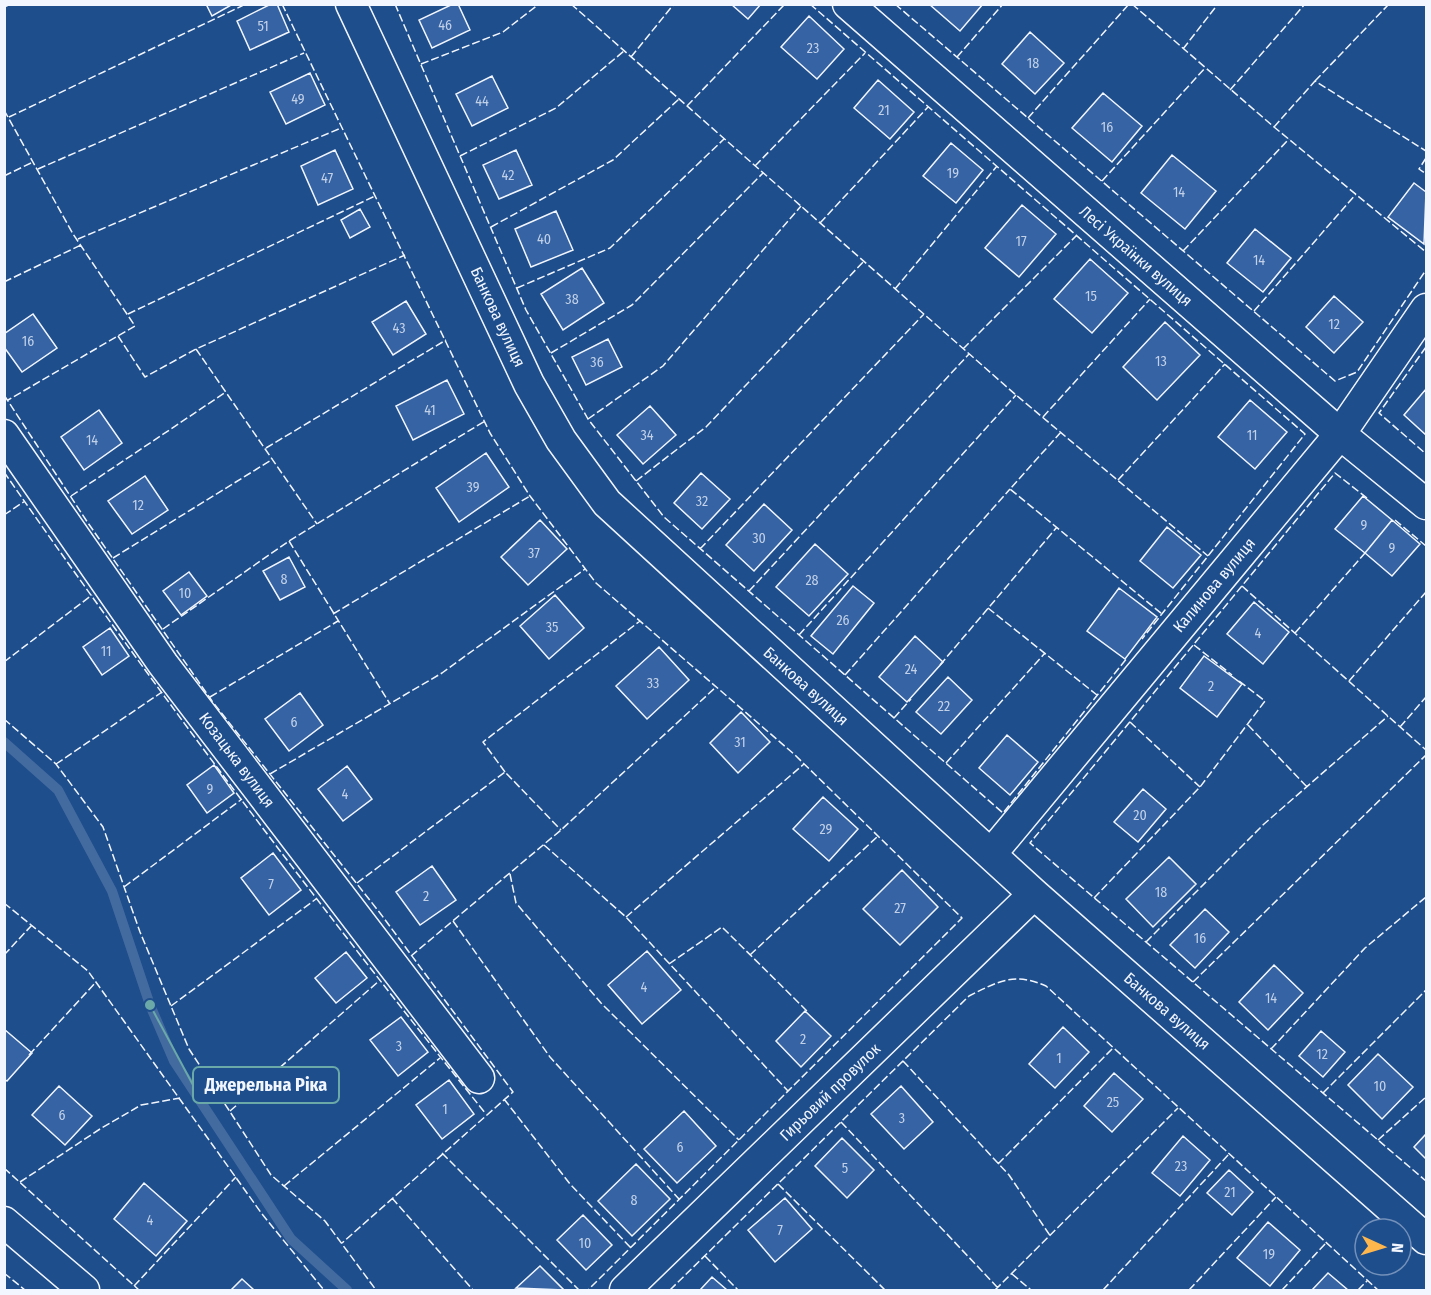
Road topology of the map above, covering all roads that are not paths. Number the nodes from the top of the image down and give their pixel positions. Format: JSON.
{"nodes":[{"id":1,"x":351,"y":4,"type":"edge"},
{"id":2,"x":848,"y":4,"type":"edge"},
{"id":3,"x":1426,"y":309,"type":"edge"},
{"id":4,"x":1340,"y":434,"type":"junction"},
{"id":5,"x":4,"y":435,"type":"edge"},
{"id":6,"x":1426,"y":504,"type":"edge"},
{"id":7,"x":991,"y":854,"type":"junction"},
{"id":8,"x":1034,"y":894,"type":"junction"},
{"id":9,"x":479,"y":1078,"type":"dead end"},
{"id":10,"x":4,"y":1222,"type":"edge"},
{"id":11,"x":1426,"y":1239,"type":"edge"},
{"id":12,"x":84,"y":1290,"type":"edge"},
{"id":13,"x":625,"y":1290,"type":"edge"}],
"edges":[{"from":1,"to":7,"type":"street","name":"Банкова вулиця"},
{"from":2,"to":4,"type":"street","name":"Лесі Українки вулиця"},
{"from":3,"to":4,"type":"street","name":"Калинова вулиця"},
{"from":4,"to":6,"type":"street","name":"Лесі Українки вулиця"},
{"from":4,"to":7,"type":"street","name":"Калинова вулиця"},
{"from":5,"to":9,"type":"street","name":"Козацька вулиця"},
{"from":7,"to":8,"type":"street","name":"Банкова вулиця"},
{"from":8,"to":11,"type":"street","name":"Банкова вулиця"},
{"from":8,"to":13,"type":"street","name":"Гирьовий провулок"},
{"from":10,"to":12,"type":"street"}]}
